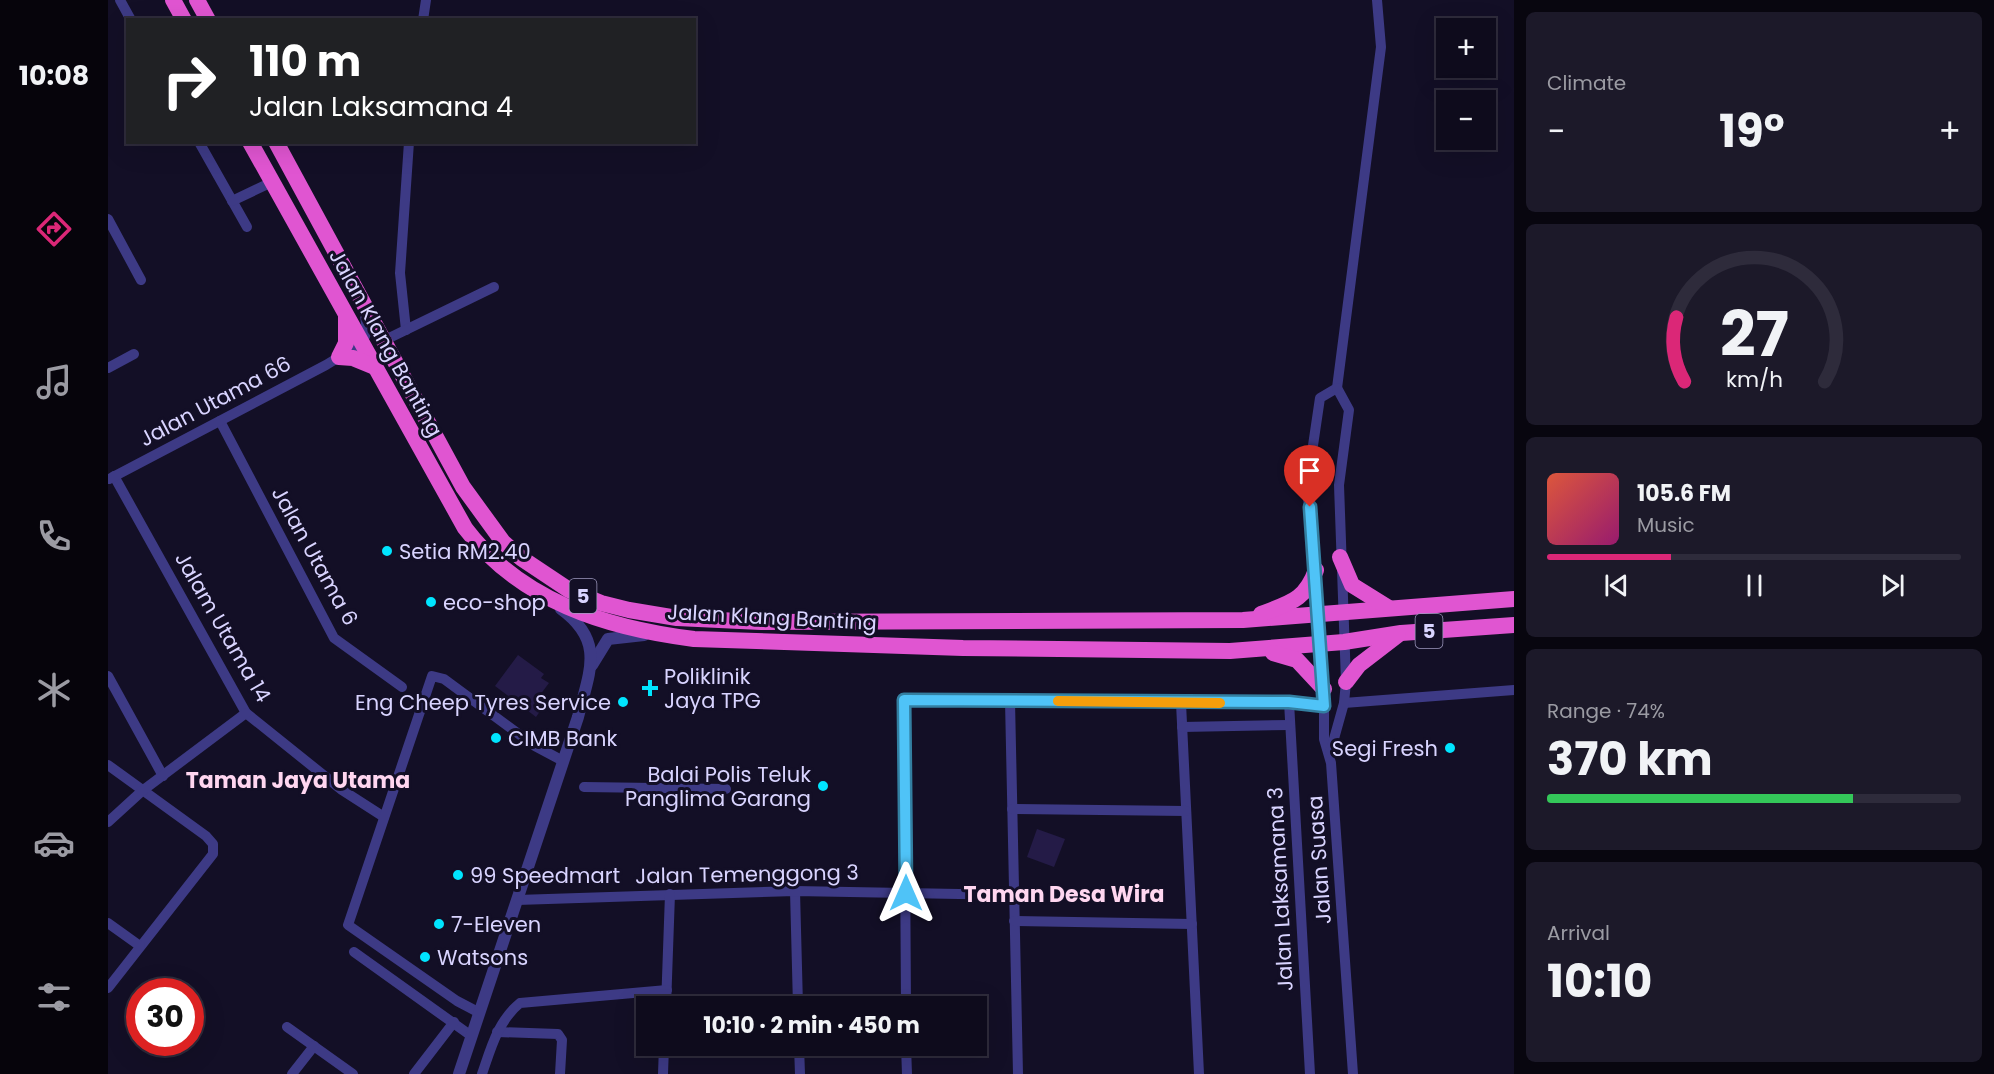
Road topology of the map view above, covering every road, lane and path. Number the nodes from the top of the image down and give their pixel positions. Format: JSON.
{"nodes":[{"id":1,"x":120,"y":0,"type":"edge"},
{"id":2,"x":173,"y":0,"type":"edge"},
{"id":3,"x":197,"y":0,"type":"edge"},
{"id":4,"x":426,"y":0,"type":"edge"},
{"id":5,"x":1377,"y":0,"type":"edge"},
{"id":6,"x":129,"y":18,"type":"edge"},
{"id":7,"x":183,"y":18,"type":"edge"},
{"id":8,"x":207,"y":18,"type":"edge"},
{"id":9,"x":423,"y":18,"type":"edge"},
{"id":10,"x":200,"y":144,"type":"edge"},
{"id":11,"x":251,"y":144,"type":"edge"},
{"id":12,"x":277,"y":144,"type":"edge"},
{"id":13,"x":409,"y":144,"type":"edge"},
{"id":14,"x":272,"y":182,"type":"junction"},
{"id":15,"x":232,"y":201,"type":"junction"},
{"id":16,"x":108,"y":219,"type":"edge"},
{"id":17,"x":247,"y":227,"type":"dead end"},
{"id":18,"x":141,"y":280,"type":"dead end"},
{"id":19,"x":494,"y":287,"type":"dead end"},
{"id":20,"x":363,"y":300,"type":"junction"},
{"id":21,"x":346,"y":314,"type":"junction"},
{"id":22,"x":406,"y":330,"type":"junction"},
{"id":23,"x":385,"y":340,"type":"junction"},
{"id":24,"x":362,"y":343,"type":"junction"},
{"id":25,"x":134,"y":354,"type":"dead end"},
{"id":26,"x":339,"y":357,"type":"junction"},
{"id":27,"x":375,"y":367,"type":"junction"},
{"id":28,"x":108,"y":368,"type":"edge"},
{"id":29,"x":1336,"y":388,"type":"junction"},
{"id":30,"x":220,"y":421,"type":"junction"},
{"id":31,"x":111,"y":477,"type":"edge"},
{"id":32,"x":1340,"y":557,"type":"junction"},
{"id":33,"x":1316,"y":570,"type":"junction"},
{"id":34,"x":1514,"y":599,"type":"edge"},
{"id":35,"x":553,"y":602,"type":"junction"},
{"id":36,"x":1391,"y":609,"type":"junction"},
{"id":37,"x":1342,"y":612,"type":"junction"},
{"id":38,"x":1318,"y":615,"type":"junction"},
{"id":39,"x":1243,"y":620,"type":"junction"},
{"id":40,"x":1514,"y":625,"type":"edge"},
{"id":41,"x":1401,"y":633,"type":"junction"},
{"id":42,"x":657,"y":634,"type":"junction"},
{"id":43,"x":1344,"y":642,"type":"junction"},
{"id":44,"x":1321,"y":644,"type":"junction"},
{"id":45,"x":1230,"y":651,"type":"junction"},
{"id":46,"x":589,"y":670,"type":"junction"},
{"id":47,"x":108,"y":676,"type":"edge"},
{"id":48,"x":1346,"y":682,"type":"junction"},
{"id":49,"x":402,"y":687,"type":"dead end"},
{"id":50,"x":1514,"y":690,"type":"edge"},
{"id":51,"x":1324,"y":698,"type":"junction"},
{"id":52,"x":1010,"y":701,"type":"junction"},
{"id":53,"x":1289,"y":702,"type":"junction"},
{"id":54,"x":1181,"y":703,"type":"junction"},
{"id":55,"x":1344,"y":703,"type":"junction"},
{"id":56,"x":246,"y":713,"type":"junction"},
{"id":57,"x":1290,"y":725,"type":"junction"},
{"id":58,"x":1182,"y":727,"type":"junction"},
{"id":59,"x":1330,"y":753,"type":"junction"},
{"id":60,"x":563,"y":761,"type":"junction"},
{"id":61,"x":108,"y":765,"type":"edge"},
{"id":62,"x":163,"y":776,"type":"junction"},
{"id":63,"x":584,"y":787,"type":"dead end"},
{"id":64,"x":726,"y":789,"type":"dead end"},
{"id":65,"x":142,"y":791,"type":"junction"},
{"id":66,"x":1012,"y":809,"type":"junction"},
{"id":67,"x":1186,"y":811,"type":"junction"},
{"id":68,"x":384,"y":816,"type":"junction"},
{"id":69,"x":108,"y":822,"type":"edge"},
{"id":70,"x":795,"y":891,"type":"junction"},
{"id":71,"x":906,"y":893,"type":"junction"},
{"id":72,"x":670,"y":894,"type":"junction"},
{"id":73,"x":1014,"y":895,"type":"junction"},
{"id":74,"x":517,"y":900,"type":"junction"},
{"id":75,"x":1014,"y":921,"type":"junction"},
{"id":76,"x":108,"y":923,"type":"edge"},
{"id":77,"x":1192,"y":924,"type":"junction"},
{"id":78,"x":140,"y":946,"type":"junction"},
{"id":79,"x":354,"y":952,"type":"dead end"},
{"id":80,"x":108,"y":988,"type":"edge"},
{"id":81,"x":667,"y":990,"type":"junction"},
{"id":82,"x":667,"y":996,"type":"edge"},
{"id":83,"x":798,"y":996,"type":"edge"},
{"id":84,"x":906,"y":996,"type":"edge"},
{"id":85,"x":478,"y":1012,"type":"junction"},
{"id":86,"x":454,"y":1022,"type":"junction"},
{"id":87,"x":287,"y":1027,"type":"dead end"},
{"id":88,"x":497,"y":1032,"type":"junction"},
{"id":89,"x":470,"y":1035,"type":"junction"},
{"id":90,"x":314,"y":1046,"type":"junction"},
{"id":91,"x":664,"y":1056,"type":"edge"},
{"id":92,"x":799,"y":1056,"type":"edge"},
{"id":93,"x":906,"y":1056,"type":"edge"},
{"id":94,"x":292,"y":1074,"type":"edge"},
{"id":95,"x":353,"y":1074,"type":"edge"},
{"id":96,"x":414,"y":1074,"type":"edge"},
{"id":97,"x":459,"y":1074,"type":"edge"},
{"id":98,"x":482,"y":1074,"type":"edge"},
{"id":99,"x":560,"y":1074,"type":"edge"},
{"id":100,"x":663,"y":1074,"type":"edge"},
{"id":101,"x":800,"y":1074,"type":"edge"},
{"id":102,"x":906,"y":1074,"type":"edge"},
{"id":103,"x":1018,"y":1074,"type":"edge"},
{"id":104,"x":1199,"y":1074,"type":"edge"},
{"id":105,"x":1310,"y":1074,"type":"edge"},
{"id":106,"x":1353,"y":1074,"type":"edge"}],
"edges":[{"from":1,"to":6,"type":"street"},
{"from":2,"to":7,"type":"highway"},
{"from":3,"to":8,"type":"highway"},
{"from":4,"to":9,"type":"street"},
{"from":5,"to":29,"type":"street"},
{"from":10,"to":15,"type":"street"},
{"from":11,"to":14,"type":"highway","name":"Jalan Klang Banting","number":"5"},
{"from":12,"to":20,"type":"highway","name":"Jalan Klang Banting","number":"5"},
{"from":13,"to":22,"type":"street"},
{"from":14,"to":15,"type":"street"},
{"from":14,"to":21,"type":"highway","name":"Jalan Klang Banting","number":"5"},
{"from":15,"to":17,"type":"street"},
{"from":16,"to":18,"type":"street"},
{"from":19,"to":22,"type":"street"},
{"from":20,"to":23,"type":"highway","name":"Jalan Klang Banting","number":"5"},
{"from":20,"to":24,"type":"street"},
{"from":21,"to":24,"type":"highway","name":"Jalan Klang Banting","number":"5"},
{"from":21,"to":26,"type":"highway"},
{"from":22,"to":23,"type":"street"},
{"from":23,"to":39,"type":"highway","name":"Jalan Klang Banting","number":"5"},
{"from":24,"to":26,"type":"street","name":"Jalan Utama 66"},
{"from":24,"to":27,"type":"highway","name":"Jalan Klang Banting","number":"5"},
{"from":25,"to":28,"type":"street"},
{"from":26,"to":27,"type":"highway"},
{"from":26,"to":30,"type":"street","name":"Jalan Utama 66"},
{"from":27,"to":35,"type":"highway","name":"Jalan Klang Banting","number":"5"},
{"from":29,"to":32,"type":"street"},
{"from":29,"to":33,"type":"street","name":"Jalan Suasa"},
{"from":30,"to":31,"type":"street","name":"Jalan Utama 66"},
{"from":30,"to":49,"type":"street","name":"Jalan Utama 6"},
{"from":31,"to":56,"type":"street","name":"Jalam Utama 14"},
{"from":32,"to":36,"type":"highway"},
{"from":32,"to":37,"type":"street"},
{"from":33,"to":38,"type":"street","name":"Jalan Suasa"},
{"from":33,"to":39,"type":"highway"},
{"from":34,"to":36,"type":"highway","name":"Jalan Klang Banting","number":"5"},
{"from":35,"to":42,"type":"highway","name":"Jalan Klang Banting","number":"5"},
{"from":35,"to":46,"type":"street"},
{"from":36,"to":37,"type":"highway","name":"Jalan Klang Banting","number":"5"},
{"from":37,"to":38,"type":"highway","name":"Jalan Klang Banting","number":"5"},
{"from":37,"to":43,"type":"street"},
{"from":38,"to":39,"type":"highway","name":"Jalan Klang Banting","number":"5"},
{"from":38,"to":44,"type":"street","name":"Jalan Suasa"},
{"from":40,"to":41,"type":"highway","name":"Jalan Klang Banting","number":"5"},
{"from":41,"to":43,"type":"highway","name":"Jalan Klang Banting","number":"5"},
{"from":41,"to":48,"type":"highway"},
{"from":42,"to":45,"type":"highway","name":"Jalan Klang Banting","number":"5"},
{"from":42,"to":46,"type":"street"},
{"from":43,"to":44,"type":"highway","name":"Jalan Klang Banting","number":"5"},
{"from":43,"to":48,"type":"street"},
{"from":44,"to":45,"type":"highway","name":"Jalan Klang Banting","number":"5"},
{"from":44,"to":51,"type":"street","name":"Jalan Suasa"},
{"from":45,"to":51,"type":"highway"},
{"from":46,"to":60,"type":"street"},
{"from":47,"to":62,"type":"street"},
{"from":48,"to":55,"type":"street"},
{"from":50,"to":55,"type":"street"},
{"from":51,"to":53,"type":"street"},
{"from":51,"to":59,"type":"street","name":"Jalan Suasa"},
{"from":52,"to":54,"type":"street"},
{"from":52,"to":66,"type":"street"},
{"from":52,"to":71,"type":"street"},
{"from":53,"to":54,"type":"street"},
{"from":53,"to":57,"type":"street","name":"Jalan Laksamana 3"},
{"from":54,"to":58,"type":"street"},
{"from":55,"to":59,"type":"street"},
{"from":56,"to":62,"type":"street"},
{"from":56,"to":68,"type":"street","name":"Jalam Utama 14"},
{"from":57,"to":58,"type":"street"},
{"from":57,"to":105,"type":"street","name":"Jalan Laksamana 3"},
{"from":58,"to":67,"type":"street"},
{"from":59,"to":106,"type":"street","name":"Jalan Suasa"},
{"from":60,"to":68,"type":"street"},
{"from":60,"to":74,"type":"street"},
{"from":61,"to":65,"type":"street"},
{"from":62,"to":65,"type":"street"},
{"from":63,"to":64,"type":"street"},
{"from":65,"to":69,"type":"street"},
{"from":65,"to":78,"type":"street"},
{"from":66,"to":67,"type":"street"},
{"from":66,"to":73,"type":"street"},
{"from":67,"to":77,"type":"street"},
{"from":68,"to":85,"type":"street"},
{"from":70,"to":71,"type":"street","name":"Jalan Temenggong 3"},
{"from":70,"to":72,"type":"street","name":"Jalan Temenggong 3"},
{"from":70,"to":83,"type":"street"},
{"from":71,"to":73,"type":"street","name":"Jalan Temenggong 3"},
{"from":71,"to":84,"type":"street"},
{"from":72,"to":74,"type":"street","name":"Jalan Temenggong 3"},
{"from":72,"to":81,"type":"street"},
{"from":73,"to":75,"type":"street"},
{"from":74,"to":85,"type":"street"},
{"from":75,"to":77,"type":"street"},
{"from":75,"to":103,"type":"street"},
{"from":76,"to":78,"type":"street"},
{"from":77,"to":104,"type":"street"},
{"from":78,"to":80,"type":"street"},
{"from":79,"to":86,"type":"street"},
{"from":81,"to":82,"type":"street"},
{"from":81,"to":88,"type":"street"},
{"from":85,"to":89,"type":"street"},
{"from":86,"to":89,"type":"street"},
{"from":86,"to":96,"type":"street"},
{"from":87,"to":90,"type":"street"},
{"from":88,"to":98,"type":"street"},
{"from":88,"to":99,"type":"street"},
{"from":89,"to":97,"type":"street"},
{"from":90,"to":94,"type":"street"},
{"from":90,"to":95,"type":"street"},
{"from":91,"to":100,"type":"street"},
{"from":92,"to":101,"type":"street"},
{"from":93,"to":102,"type":"street"}]}
